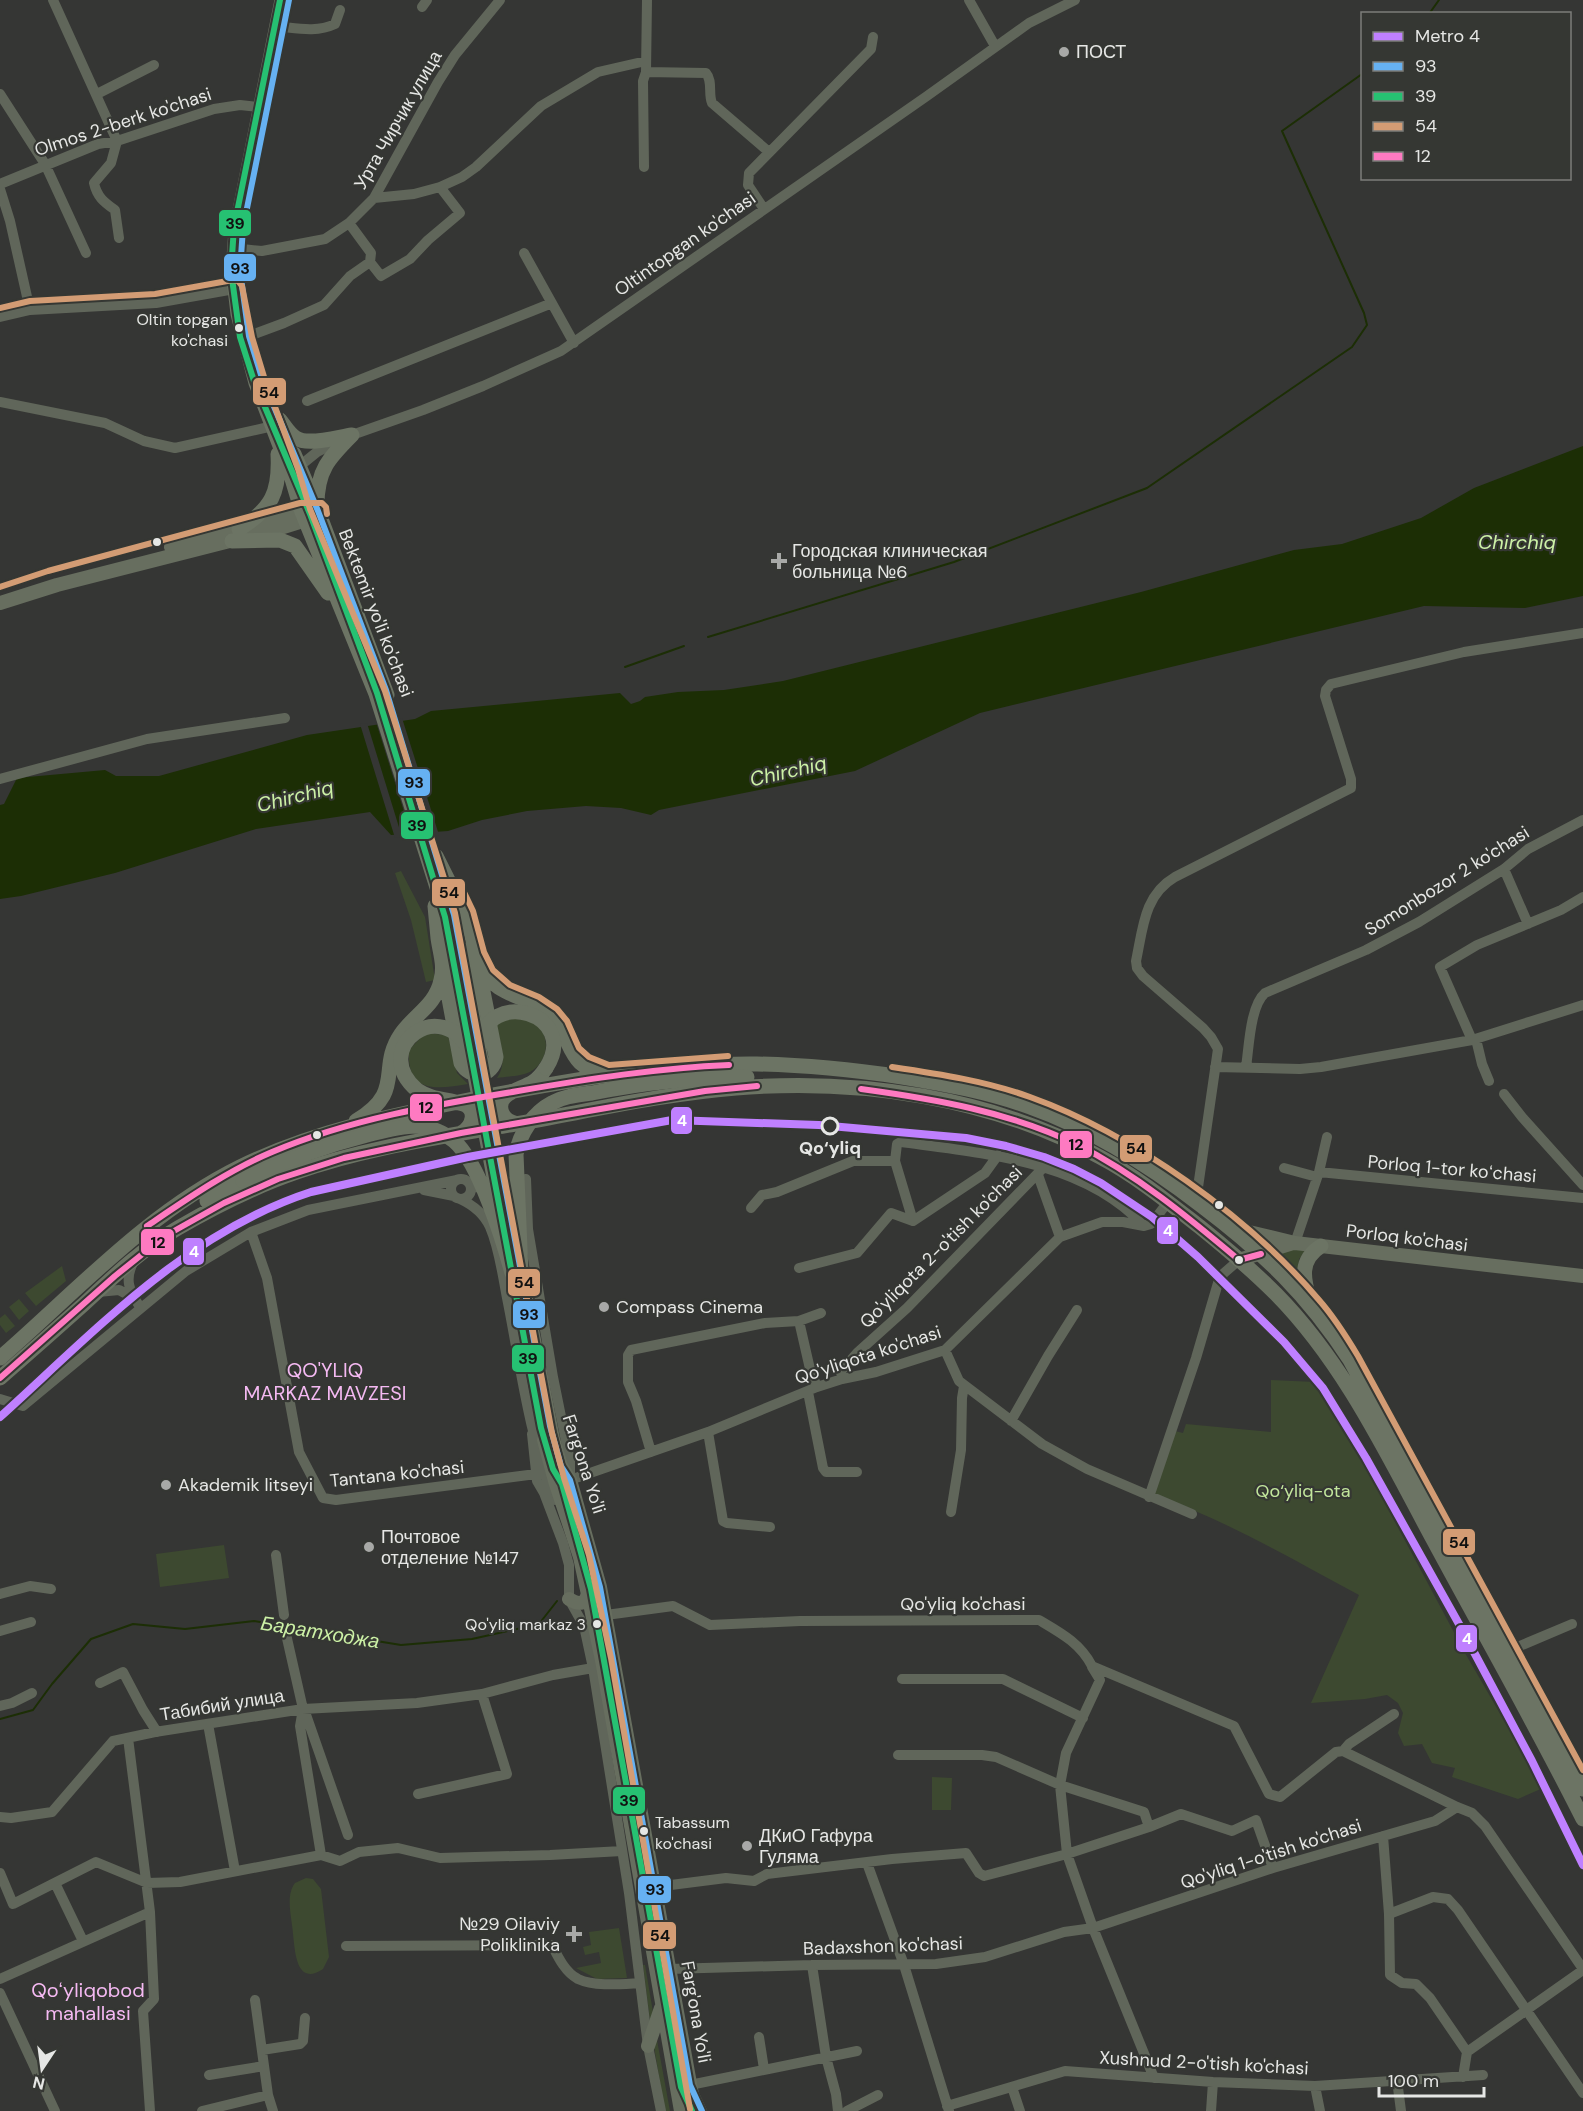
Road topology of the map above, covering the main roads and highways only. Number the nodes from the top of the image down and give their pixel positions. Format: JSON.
{"nodes":[{"id":1,"x":282,"y":0,"type":"edge"},
{"id":2,"x":289,"y":0,"type":"edge"},
{"id":3,"x":238,"y":288,"type":"junction"},
{"id":4,"x":277,"y":428,"type":"junction"},
{"id":5,"x":309,"y":514,"type":"junction"},
{"id":6,"x":235,"y":535,"type":"junction"},
{"id":7,"x":0,"y":596,"type":"edge"},
{"id":8,"x":0,"y":603,"type":"edge"},
{"id":9,"x":348,"y":622,"type":"junction"},
{"id":10,"x":381,"y":692,"type":"junction"},
{"id":11,"x":432,"y":857,"type":"junction"},
{"id":12,"x":476,"y":955,"type":"junction"},
{"id":13,"x":443,"y":966,"type":"junction"},
{"id":14,"x":476,"y":1053,"type":"junction"},
{"id":15,"x":623,"y":1073,"type":"junction"},
{"id":16,"x":861,"y":1089,"type":"junction"},
{"id":17,"x":512,"y":1092,"type":"junction"},
{"id":18,"x":456,"y":1102,"type":"junction"},
{"id":19,"x":517,"y":1124,"type":"junction"},
{"id":20,"x":343,"y":1128,"type":"junction"},
{"id":21,"x":461,"y":1133,"type":"junction"},
{"id":22,"x":1229,"y":1227,"type":"junction"},
{"id":23,"x":173,"y":1230,"type":"junction"},
{"id":24,"x":1295,"y":1243,"type":"junction"},
{"id":25,"x":1321,"y":1246,"type":"junction"},
{"id":26,"x":1261,"y":1254,"type":"junction"},
{"id":27,"x":1239,"y":1260,"type":"junction"},
{"id":28,"x":517,"y":1272,"type":"junction"},
{"id":29,"x":1583,"y":1276,"type":"edge"},
{"id":30,"x":1311,"y":1304,"type":"junction"},
{"id":31,"x":0,"y":1358,"type":"edge"},
{"id":32,"x":0,"y":1378,"type":"edge"},
{"id":33,"x":588,"y":1592,"type":"junction"},
{"id":34,"x":569,"y":1599,"type":"road end"},
{"id":35,"x":1502,"y":1654,"type":"junction"},
{"id":36,"x":1577,"y":1769,"type":"edge"},
{"id":37,"x":1583,"y":1789,"type":"edge"},
{"id":38,"x":1583,"y":1819,"type":"edge"},
{"id":39,"x":661,"y":2006,"type":"junction"},
{"id":40,"x":644,"y":2017,"type":"road end"},
{"id":41,"x":652,"y":2029,"type":"junction"},
{"id":42,"x":648,"y":2046,"type":"road end"},
{"id":43,"x":668,"y":2048,"type":"junction"},
{"id":44,"x":681,"y":2111,"type":"edge"},
{"id":45,"x":694,"y":2111,"type":"edge"}],
"edges":[{"from":1,"to":3,"type":"highway","name":"Bektemir yo'li ko'chasi"},
{"from":2,"to":3,"type":"highway","name":"Bektemir yo'li ko'chasi"},
{"from":3,"to":4,"type":"highway","name":"Bektemir yo'li ko'chasi"},
{"from":3,"to":4,"type":"highway","name":"Bektemir yo'li ko'chasi"},
{"from":4,"to":5,"type":"highway","name":"Bektemir yo'li ko'chasi"},
{"from":4,"to":5,"type":"highway"},
{"from":4,"to":6,"type":"highway"},
{"from":5,"to":6,"type":"main road"},
{"from":5,"to":9,"type":"highway","name":"Bektemir yo'li ko'chasi"},
{"from":5,"to":10,"type":"highway","name":"Bektemir yo'li ko'chasi"},
{"from":6,"to":7,"type":"main road"},
{"from":6,"to":8,"type":"main road"},
{"from":6,"to":9,"type":"highway"},
{"from":9,"to":10,"type":"highway","name":"Bektemir yo'li ko'chasi"},
{"from":10,"to":11,"type":"highway","name":"Bektemir yo'li ko'chasi"},
{"from":11,"to":12,"type":"highway"},
{"from":11,"to":13,"type":"highway"},
{"from":11,"to":14,"type":"highway","name":"Farg'ona Yo'li","bridge":true},
{"from":12,"to":13,"type":"highway"},
{"from":12,"to":15,"type":"highway"},
{"from":13,"to":20,"type":"highway"},
{"from":14,"to":17,"type":"highway","bridge":true},
{"from":14,"to":18,"type":"highway","bridge":true},
{"from":14,"to":28,"type":"highway","name":"Farg'ona Yo'li","bridge":true},
{"from":15,"to":17,"type":"highway"},
{"from":15,"to":22,"type":"highway"},
{"from":16,"to":19,"type":"highway"},
{"from":16,"to":27,"type":"highway"},
{"from":16,"to":28,"type":"highway","bridge":true},
{"from":17,"to":18,"type":"highway"},
{"from":17,"to":19,"type":"highway"},
{"from":18,"to":20,"type":"highway"},
{"from":18,"to":21,"type":"highway"},
{"from":19,"to":21,"type":"highway"},
{"from":20,"to":31,"type":"highway"},
{"from":21,"to":23,"type":"highway"},
{"from":22,"to":24,"type":"main road","name":"Porloq ko'chasi"},
{"from":22,"to":26,"type":"highway"},
{"from":23,"to":28,"type":"highway","bridge":true},
{"from":23,"to":32,"type":"highway"},
{"from":24,"to":25,"type":"main road","name":"Porloq ko'chasi"},
{"from":24,"to":26,"type":"main road"},
{"from":25,"to":29,"type":"main road","name":"Porloq ko'chasi"},
{"from":25,"to":30,"type":"highway"},
{"from":26,"to":27,"type":"main road"},
{"from":26,"to":30,"type":"highway"},
{"from":27,"to":35,"type":"highway"},
{"from":28,"to":33,"type":"main road","name":"Farg'ona Yo'li"},
{"from":28,"to":45,"type":"main road","name":"Farg'ona Yo'li"},
{"from":30,"to":35,"type":"highway"},
{"from":33,"to":34,"type":"main road"},
{"from":33,"to":39,"type":"main road","name":"Farg'ona Yo'li"},
{"from":35,"to":36,"type":"highway"},
{"from":35,"to":38,"type":"highway"},
{"from":36,"to":37,"type":"highway"},
{"from":39,"to":41,"type":"main road"},
{"from":39,"to":43,"type":"main road","name":"Farg'ona Yo'li"},
{"from":40,"to":41,"type":"main road"},
{"from":41,"to":42,"type":"main road"},
{"from":41,"to":43,"type":"main road"},
{"from":43,"to":44,"type":"main road","name":"Farg'ona Yo'li"}]}
